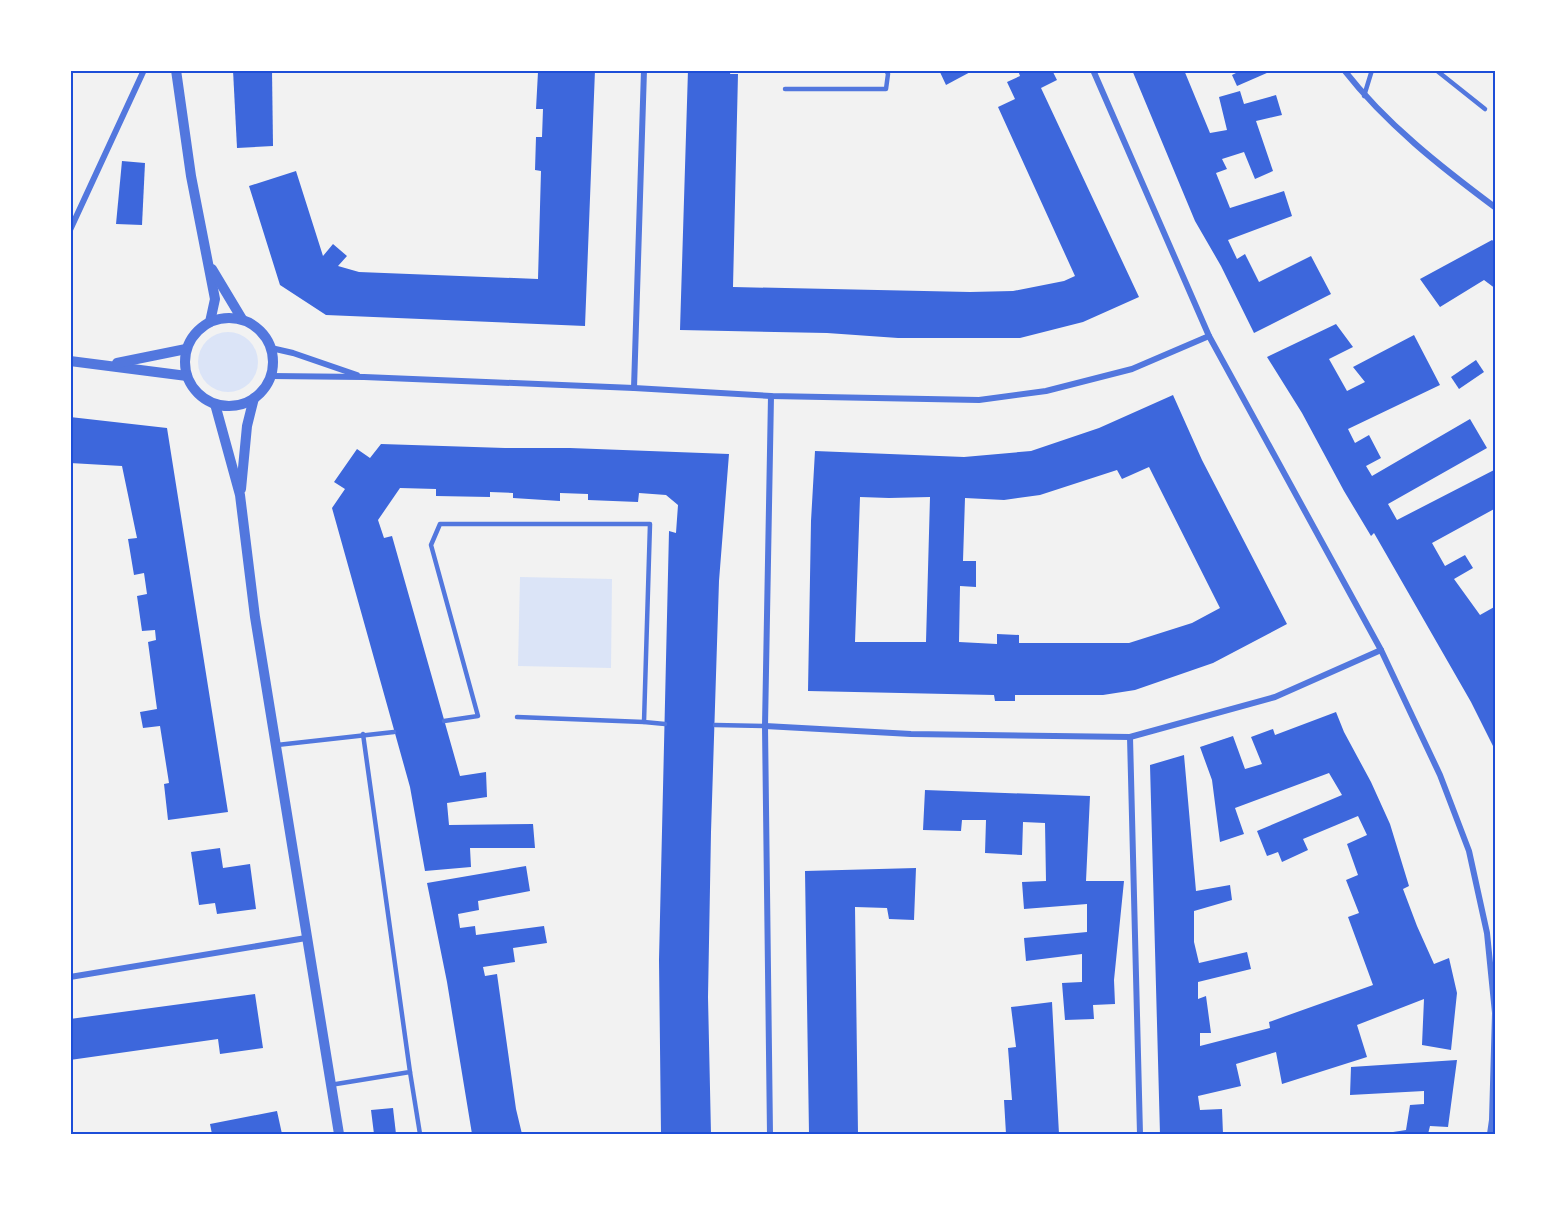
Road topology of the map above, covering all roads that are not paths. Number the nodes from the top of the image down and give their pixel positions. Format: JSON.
{"nodes":[{"id":1,"x":144,"y":70,"type":"edge"},
{"id":2,"x":176,"y":70,"type":"edge"},
{"id":3,"x":644,"y":70,"type":"edge"},
{"id":4,"x":886,"y":70,"type":"edge"},
{"id":5,"x":1093,"y":70,"type":"edge"},
{"id":6,"x":1344,"y":70,"type":"edge"},
{"id":7,"x":1372,"y":70,"type":"edge"},
{"id":8,"x":1436,"y":70,"type":"edge"},
{"id":9,"x":784,"y":89,"type":"dead end"},
{"id":10,"x":1364,"y":96,"type":"junction"},
{"id":11,"x":1485,"y":109,"type":"dead end"},
{"id":12,"x":1496,"y":208,"type":"edge"},
{"id":13,"x":70,"y":230,"type":"edge"},
{"id":14,"x":209,"y":263,"type":"junction"},
{"id":15,"x":242,"y":319,"type":"junction"},
{"id":16,"x":210,"y":322,"type":"junction"},
{"id":17,"x":1209,"y":336,"type":"junction"},
{"id":18,"x":271,"y":348,"type":"junction"},
{"id":19,"x":186,"y":349,"type":"junction"},
{"id":20,"x":70,"y":361,"type":"edge"},
{"id":21,"x":108,"y":365,"type":"junction"},
{"id":22,"x":187,"y":376,"type":"junction"},
{"id":23,"x":271,"y":376,"type":"junction"},
{"id":24,"x":364,"y":377,"type":"junction"},
{"id":25,"x":634,"y":388,"type":"junction"},
{"id":26,"x":771,"y":396,"type":"junction"},
{"id":27,"x":254,"y":398,"type":"junction"},
{"id":28,"x":215,"y":404,"type":"junction"},
{"id":29,"x":240,"y":495,"type":"junction"},
{"id":30,"x":1381,"y":651,"type":"junction"},
{"id":31,"x":517,"y":717,"type":"dead end"},
{"id":32,"x":444,"y":721,"type":"dead end"},
{"id":33,"x":644,"y":722,"type":"junction"},
{"id":34,"x":665,"y":724,"type":"dead end"},
{"id":35,"x":715,"y":725,"type":"dead end"},
{"id":36,"x":765,"y":726,"type":"junction"},
{"id":37,"x":394,"y":732,"type":"dead end"},
{"id":38,"x":363,"y":734,"type":"junction"},
{"id":39,"x":1130,"y":737,"type":"junction"},
{"id":40,"x":277,"y":745,"type":"junction"},
{"id":41,"x":306,"y":938,"type":"junction"},
{"id":42,"x":70,"y":977,"type":"edge"},
{"id":43,"x":410,"y":1072,"type":"junction"},
{"id":44,"x":330,"y":1085,"type":"junction"},
{"id":45,"x":339,"y":1134,"type":"edge"},
{"id":46,"x":420,"y":1134,"type":"edge"},
{"id":47,"x":770,"y":1134,"type":"edge"},
{"id":48,"x":1140,"y":1134,"type":"edge"},
{"id":49,"x":1490,"y":1134,"type":"edge"}],
"edges":[{"from":1,"to":13,"type":"street"},
{"from":2,"to":14,"type":"street"},
{"from":3,"to":25,"type":"street"},
{"from":4,"to":9,"type":"lane"},
{"from":5,"to":17,"type":"street"},
{"from":6,"to":10,"type":"street"},
{"from":7,"to":10,"type":"lane"},
{"from":8,"to":11,"type":"lane"},
{"from":10,"to":12,"type":"street"},
{"from":14,"to":15,"type":"street"},
{"from":14,"to":16,"type":"street"},
{"from":15,"to":16,"type":"street"},
{"from":15,"to":18,"type":"street"},
{"from":16,"to":19,"type":"street"},
{"from":17,"to":26,"type":"street"},
{"from":17,"to":30,"type":"street"},
{"from":18,"to":23,"type":"street"},
{"from":18,"to":24,"type":"street"},
{"from":19,"to":21,"type":"street"},
{"from":19,"to":22,"type":"street"},
{"from":20,"to":21,"type":"street"},
{"from":21,"to":22,"type":"street"},
{"from":22,"to":28,"type":"street"},
{"from":23,"to":24,"type":"street"},
{"from":23,"to":27,"type":"street"},
{"from":24,"to":25,"type":"street"},
{"from":25,"to":26,"type":"street"},
{"from":26,"to":36,"type":"street"},
{"from":27,"to":28,"type":"street"},
{"from":27,"to":29,"type":"street"},
{"from":28,"to":29,"type":"street"},
{"from":29,"to":40,"type":"street"},
{"from":30,"to":39,"type":"street"},
{"from":30,"to":49,"type":"street"},
{"from":31,"to":33,"type":"lane"},
{"from":32,"to":33,"type":"lane"},
{"from":33,"to":34,"type":"lane"},
{"from":35,"to":36,"type":"lane"},
{"from":36,"to":39,"type":"street"},
{"from":36,"to":47,"type":"street"},
{"from":37,"to":38,"type":"lane"},
{"from":38,"to":40,"type":"lane"},
{"from":38,"to":43,"type":"lane"},
{"from":39,"to":48,"type":"street"},
{"from":40,"to":41,"type":"street"},
{"from":41,"to":42,"type":"street"},
{"from":41,"to":44,"type":"street"},
{"from":43,"to":44,"type":"lane"},
{"from":43,"to":46,"type":"lane"},
{"from":44,"to":45,"type":"street"}]}
